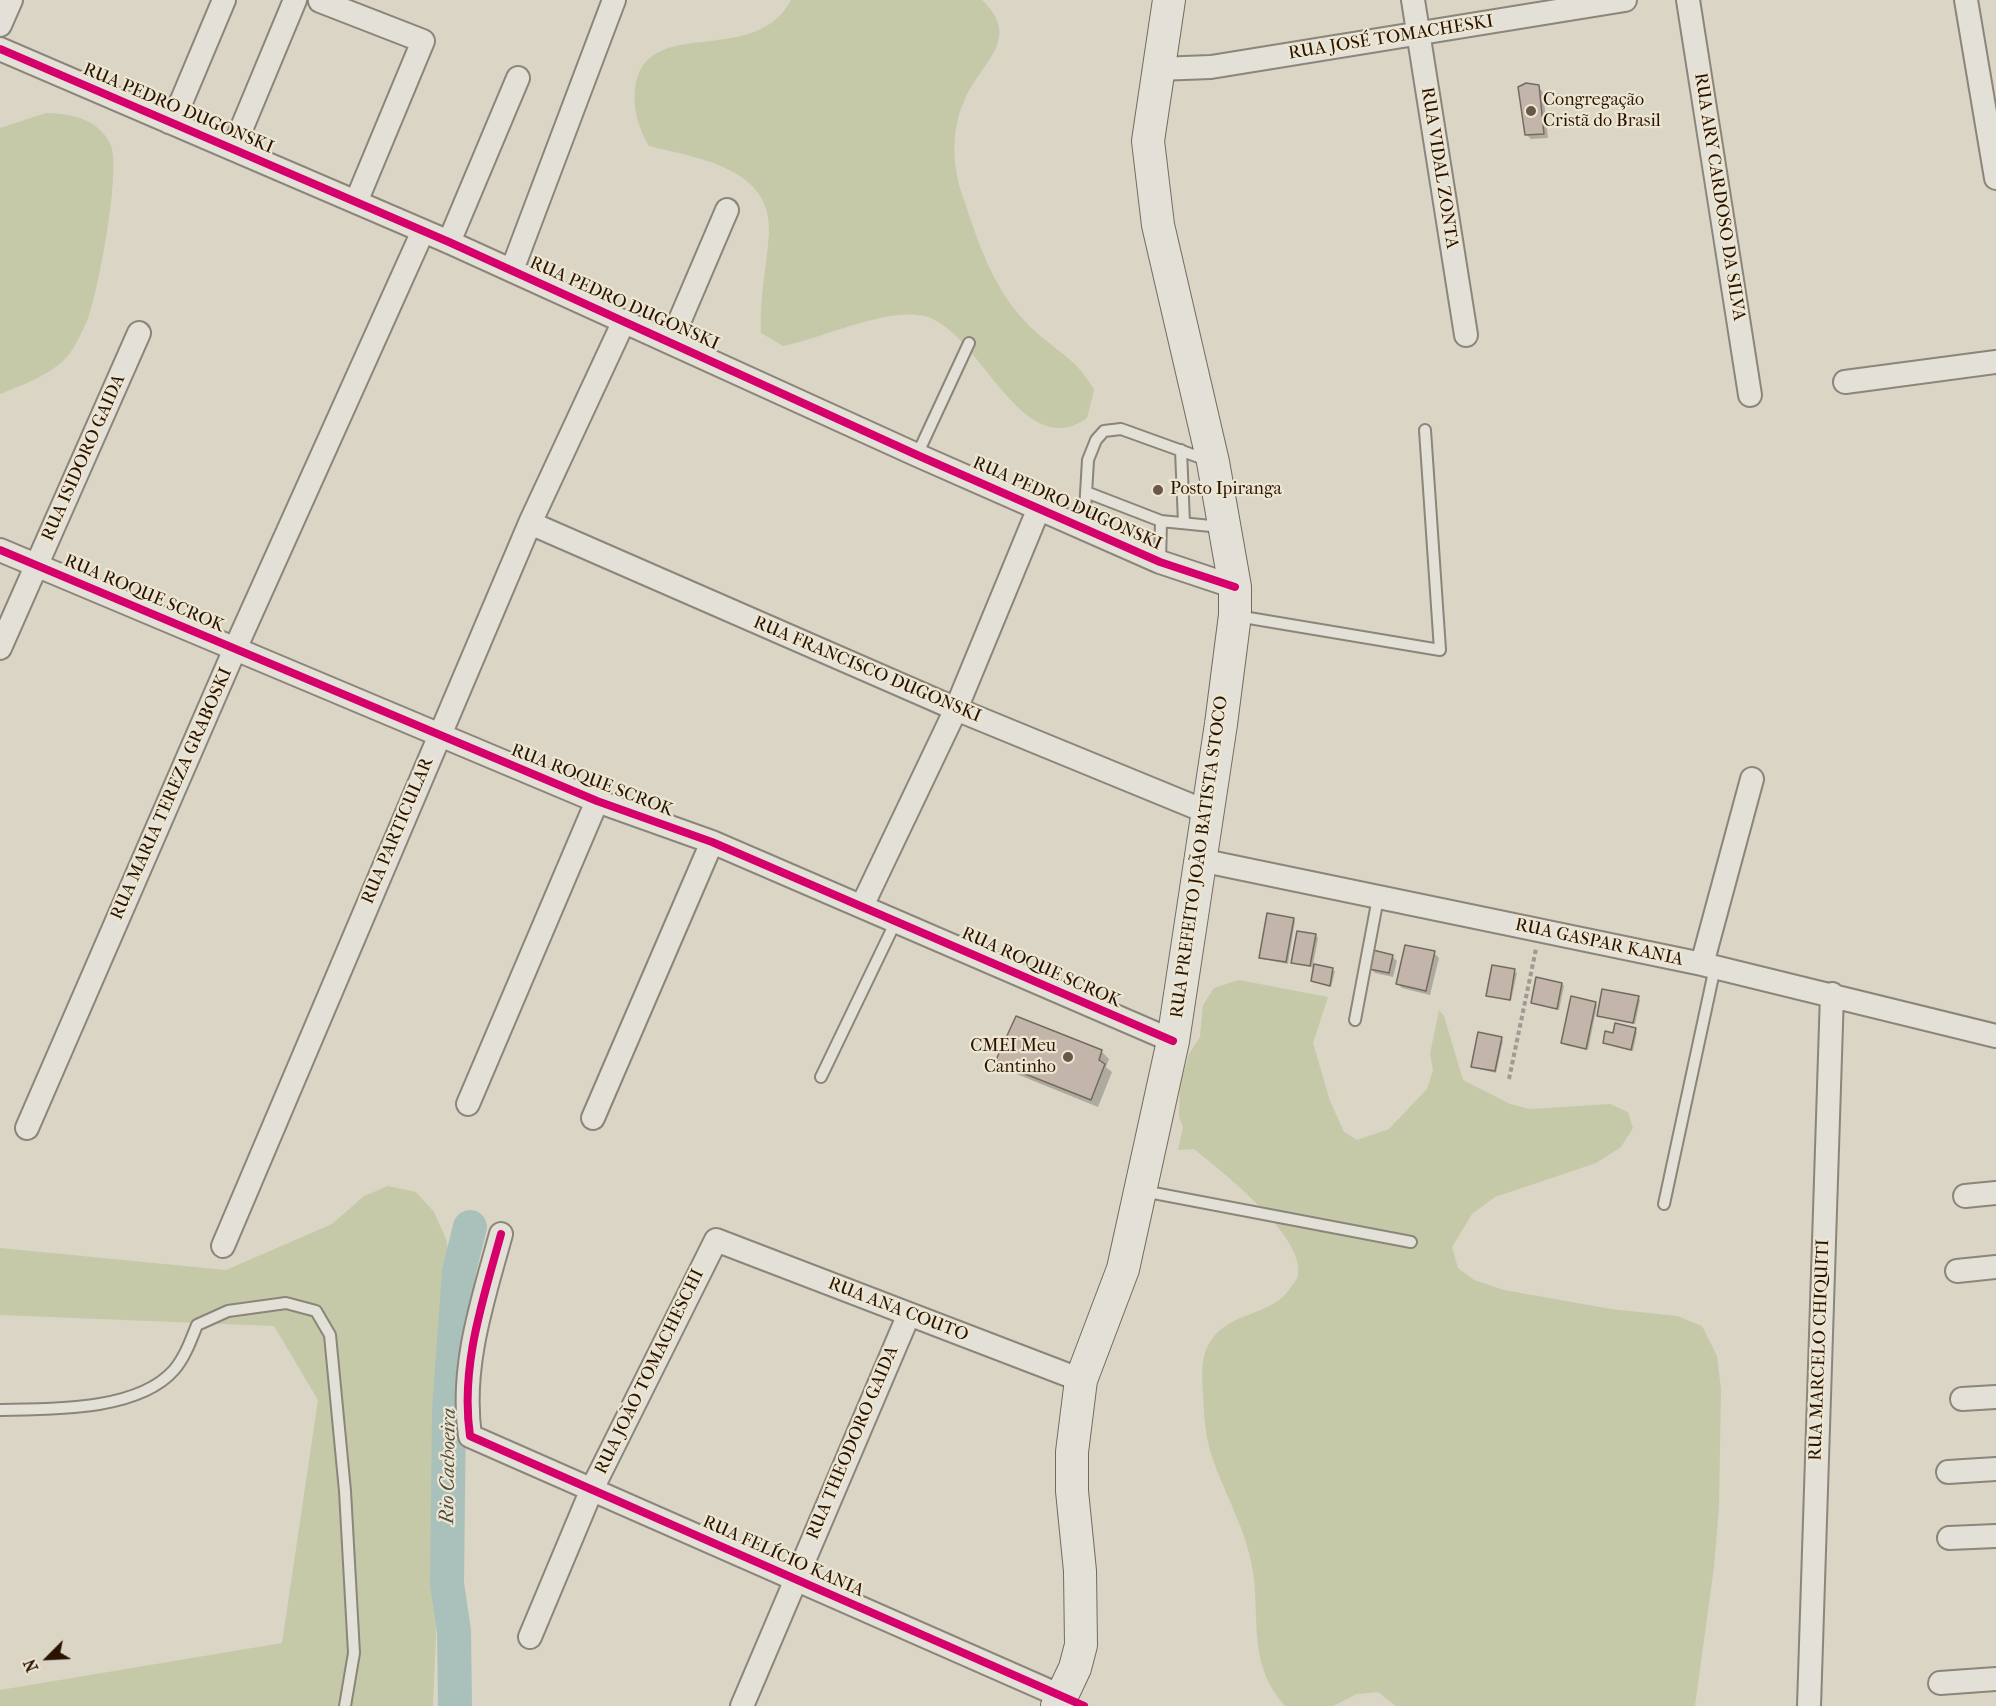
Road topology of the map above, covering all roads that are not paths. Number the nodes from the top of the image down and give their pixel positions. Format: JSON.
{"nodes":[{"id":1,"x":11,"y":0,"type":"edge"},
{"id":2,"x":224,"y":0,"type":"edge"},
{"id":3,"x":295,"y":0,"type":"edge"},
{"id":4,"x":614,"y":0,"type":"edge"},
{"id":5,"x":1169,"y":0,"type":"edge"},
{"id":6,"x":1413,"y":0,"type":"edge"},
{"id":7,"x":1625,"y":0,"type":"edge"},
{"id":8,"x":1688,"y":0,"type":"edge"},
{"id":9,"x":1966,"y":0,"type":"edge"},
{"id":10,"x":320,"y":1,"type":"edge"},
{"id":11,"x":0,"y":24,"type":"edge"},
{"id":12,"x":1418,"y":34,"type":"junction"},
{"id":13,"x":0,"y":49,"type":"edge"},
{"id":14,"x":1157,"y":69,"type":"junction"},
{"id":15,"x":518,"y":78,"type":"dead end"},
{"id":16,"x":169,"y":122,"type":"junction"},
{"id":17,"x":233,"y":149,"type":"junction"},
{"id":18,"x":1996,"y":178,"type":"edge"},
{"id":19,"x":356,"y":202,"type":"junction"},
{"id":20,"x":727,"y":210,"type":"dead end"},
{"id":21,"x":423,"y":231,"type":"junction"},
{"id":22,"x":449,"y":242,"type":"junction"},
{"id":23,"x":512,"y":270,"type":"junction"},
{"id":24,"x":624,"y":321,"type":"junction"},
{"id":25,"x":139,"y":333,"type":"dead end"},
{"id":26,"x":1466,"y":335,"type":"dead end"},
{"id":27,"x":671,"y":341,"type":"junction"},
{"id":28,"x":969,"y":343,"type":"dead end"},
{"id":29,"x":1996,"y":362,"type":"edge"},
{"id":30,"x":1845,"y":382,"type":"dead end"},
{"id":31,"x":1750,"y":395,"type":"dead end"},
{"id":32,"x":1425,"y":430,"type":"dead end"},
{"id":33,"x":1181,"y":450,"type":"junction"},
{"id":34,"x":917,"y":455,"type":"junction"},
{"id":35,"x":1213,"y":462,"type":"junction"},
{"id":36,"x":1086,"y":492,"type":"junction"},
{"id":37,"x":1039,"y":508,"type":"junction"},
{"id":38,"x":1161,"y":521,"type":"junction"},
{"id":39,"x":530,"y":523,"type":"junction"},
{"id":40,"x":1184,"y":523,"type":"junction"},
{"id":41,"x":1084,"y":527,"type":"junction"},
{"id":42,"x":1224,"y":527,"type":"junction"},
{"id":43,"x":0,"y":550,"type":"edge"},
{"id":44,"x":1160,"y":561,"type":"junction"},
{"id":45,"x":37,"y":565,"type":"junction"},
{"id":46,"x":1235,"y":601,"type":"junction"},
{"id":47,"x":0,"y":648,"type":"edge"},
{"id":48,"x":235,"y":649,"type":"junction"},
{"id":49,"x":956,"y":709,"type":"junction"},
{"id":50,"x":438,"y":735,"type":"junction"},
{"id":51,"x":1752,"y":779,"type":"dead end"},
{"id":52,"x":597,"y":801,"type":"junction"},
{"id":53,"x":1207,"y":812,"type":"junction"},
{"id":54,"x":712,"y":842,"type":"junction"},
{"id":55,"x":1200,"y":860,"type":"junction"},
{"id":56,"x":1378,"y":898,"type":"junction"},
{"id":57,"x":862,"y":906,"type":"junction"},
{"id":58,"x":896,"y":921,"type":"junction"},
{"id":59,"x":1708,"y":965,"type":"junction"},
{"id":60,"x":1832,"y":994,"type":"junction"},
{"id":61,"x":1355,"y":1020,"type":"dead end"},
{"id":62,"x":1996,"y":1036,"type":"edge"},
{"id":63,"x":1173,"y":1041,"type":"junction"},
{"id":64,"x":821,"y":1077,"type":"dead end"},
{"id":65,"x":468,"y":1104,"type":"dead end"},
{"id":66,"x":593,"y":1118,"type":"dead end"},
{"id":67,"x":27,"y":1128,"type":"dead end"},
{"id":68,"x":1141,"y":1191,"type":"junction"},
{"id":69,"x":1996,"y":1193,"type":"edge"},
{"id":70,"x":1965,"y":1196,"type":"dead end"},
{"id":71,"x":1664,"y":1204,"type":"dead end"},
{"id":72,"x":501,"y":1234,"type":"dead end"},
{"id":73,"x":716,"y":1240,"type":"joint"},
{"id":74,"x":1411,"y":1242,"type":"dead end"},
{"id":75,"x":224,"y":1246,"type":"dead end"},
{"id":76,"x":1996,"y":1267,"type":"edge"},
{"id":77,"x":1957,"y":1271,"type":"dead end"},
{"id":78,"x":909,"y":1314,"type":"junction"},
{"id":79,"x":1081,"y":1380,"type":"junction"},
{"id":80,"x":1996,"y":1397,"type":"edge"},
{"id":81,"x":1962,"y":1399,"type":"dead end"},
{"id":82,"x":0,"y":1410,"type":"edge"},
{"id":83,"x":1996,"y":1469,"type":"edge"},
{"id":84,"x":1948,"y":1472,"type":"dead end"},
{"id":85,"x":592,"y":1489,"type":"junction"},
{"id":86,"x":1996,"y":1536,"type":"edge"},
{"id":87,"x":1949,"y":1538,"type":"dead end"},
{"id":88,"x":794,"y":1578,"type":"junction"},
{"id":89,"x":530,"y":1637,"type":"dead end"},
{"id":90,"x":1996,"y":1679,"type":"edge"},
{"id":91,"x":1940,"y":1683,"type":"dead end"},
{"id":92,"x":1068,"y":1703,"type":"edge"},
{"id":93,"x":345,"y":1706,"type":"edge"},
{"id":94,"x":742,"y":1706,"type":"edge"},
{"id":95,"x":1809,"y":1706,"type":"edge"}],
"edges":[{"from":1,"to":11,"type":"street"},
{"from":2,"to":16,"type":"street"},
{"from":3,"to":17,"type":"street"},
{"from":4,"to":23,"type":"street"},
{"from":5,"to":14,"type":"main road","name":"RUA PREFEITO JOÃO BATISTA STOCO"},
{"from":6,"to":12,"type":"street","name":"RUA VIDAL ZONTA"},
{"from":7,"to":12,"type":"street","name":"RUA JOSÉ TOMACHESKI"},
{"from":8,"to":31,"type":"street","name":"RUA ARY CARDOSO DA SILVA"},
{"from":9,"to":18,"type":"street"},
{"from":10,"to":19,"type":"street"},
{"from":12,"to":14,"type":"street","name":"RUA JOSÉ TOMACHESKI"},
{"from":12,"to":26,"type":"street","name":"RUA VIDAL ZONTA"},
{"from":13,"to":16,"type":"street","name":"RUA PEDRO DUGONSKI"},
{"from":14,"to":35,"type":"main road","name":"RUA PREFEITO JOÃO BATISTA STOCO"},
{"from":15,"to":22,"type":"street"},
{"from":16,"to":17,"type":"street","name":"RUA PEDRO DUGONSKI"},
{"from":17,"to":19,"type":"street","name":"RUA PEDRO DUGONSKI"},
{"from":19,"to":21,"type":"street","name":"RUA PEDRO DUGONSKI"},
{"from":20,"to":27,"type":"street"},
{"from":21,"to":22,"type":"street","name":"RUA PEDRO DUGONSKI"},
{"from":21,"to":48,"type":"street","name":"RUA MARIA TEREZA GRABOSKI"},
{"from":22,"to":23,"type":"street","name":"RUA PEDRO DUGONSKI"},
{"from":23,"to":24,"type":"street","name":"RUA PEDRO DUGONSKI"},
{"from":24,"to":27,"type":"street","name":"RUA PEDRO DUGONSKI"},
{"from":24,"to":39,"type":"street","name":"RUA PARTICULAR"},
{"from":25,"to":45,"type":"street","name":"RUA ISIDORO GAIDA"},
{"from":27,"to":34,"type":"street","name":"RUA PEDRO DUGONSKI"},
{"from":28,"to":34,"type":"lane"},
{"from":29,"to":30,"type":"street"},
{"from":32,"to":46,"type":"lane"},
{"from":33,"to":35,"type":"lane"},
{"from":33,"to":36,"type":"lane"},
{"from":33,"to":40,"type":"lane"},
{"from":34,"to":37,"type":"street","name":"RUA PEDRO DUGONSKI"},
{"from":35,"to":42,"type":"main road","name":"RUA PREFEITO JOÃO BATISTA STOCO"},
{"from":36,"to":38,"type":"lane"},
{"from":36,"to":41,"type":"lane"},
{"from":37,"to":41,"type":"street","name":"RUA PEDRO DUGONSKI"},
{"from":37,"to":49,"type":"street"},
{"from":38,"to":40,"type":"lane"},
{"from":38,"to":44,"type":"lane"},
{"from":39,"to":49,"type":"street","name":"RUA FRANCISCO DUGONSKI"},
{"from":39,"to":50,"type":"street","name":"RUA PARTICULAR"},
{"from":40,"to":42,"type":"lane"},
{"from":41,"to":44,"type":"street","name":"RUA PEDRO DUGONSKI"},
{"from":42,"to":46,"type":"main road","name":"RUA PREFEITO JOÃO BATISTA STOCO"},
{"from":43,"to":45,"type":"street","name":"RUA ROQUE SCROK"},
{"from":44,"to":46,"type":"street","name":"RUA PEDRO DUGONSKI"},
{"from":45,"to":47,"type":"street","name":"RUA ISIDORO GAIDA"},
{"from":45,"to":48,"type":"street","name":"RUA ROQUE SCROK"},
{"from":46,"to":53,"type":"main road","name":"RUA PREFEITO JOÃO BATISTA STOCO"},
{"from":48,"to":50,"type":"street","name":"RUA ROQUE SCROK"},
{"from":48,"to":67,"type":"street","name":"RUA MARIA TEREZA GRABOSKI"},
{"from":49,"to":53,"type":"street","name":"RUA FRANCISCO DUGONSKI"},
{"from":49,"to":57,"type":"street"},
{"from":50,"to":52,"type":"street","name":"RUA ROQUE SCROK"},
{"from":50,"to":75,"type":"street","name":"RUA PARTICULAR"},
{"from":51,"to":59,"type":"street"},
{"from":52,"to":54,"type":"street","name":"RUA ROQUE SCROK"},
{"from":52,"to":65,"type":"street"},
{"from":53,"to":55,"type":"main road","name":"RUA PREFEITO JOÃO BATISTA STOCO"},
{"from":54,"to":57,"type":"street","name":"RUA ROQUE SCROK"},
{"from":54,"to":66,"type":"street"},
{"from":55,"to":56,"type":"street","name":"RUA GASPAR KANIA"},
{"from":55,"to":63,"type":"main road","name":"RUA PREFEITO JOÃO BATISTA STOCO"},
{"from":56,"to":59,"type":"street","name":"RUA GASPAR KANIA"},
{"from":56,"to":61,"type":"lane"},
{"from":57,"to":58,"type":"street","name":"RUA ROQUE SCROK"},
{"from":58,"to":63,"type":"street","name":"RUA ROQUE SCROK"},
{"from":58,"to":64,"type":"lane"},
{"from":59,"to":60,"type":"street","name":"RUA GASPAR KANIA"},
{"from":59,"to":71,"type":"lane"},
{"from":60,"to":62,"type":"street","name":"RUA GASPAR KANIA"},
{"from":60,"to":95,"type":"street","name":"RUA MARCELO CHIQUITI"},
{"from":63,"to":68,"type":"main road","name":"RUA PREFEITO JOÃO BATISTA STOCO"},
{"from":68,"to":74,"type":"lane"},
{"from":68,"to":79,"type":"main road","name":"RUA PREFEITO JOÃO BATISTA STOCO"},
{"from":69,"to":70,"type":"street"},
{"from":72,"to":85,"type":"street","name":"RUA FELÍCIO KANIA"},
{"from":73,"to":78,"type":"street","name":"RUA ANA COUTO"},
{"from":73,"to":85,"type":"street","name":"RUA JOÃO TOMACHESCHI"},
{"from":76,"to":77,"type":"street"},
{"from":78,"to":79,"type":"street","name":"RUA ANA COUTO"},
{"from":78,"to":88,"type":"street","name":"RUA THEODORO GAIDA"},
{"from":79,"to":92,"type":"main road","name":"RUA PREFEITO JOÃO BATISTA STOCO"},
{"from":80,"to":81,"type":"street"},
{"from":82,"to":93,"type":"lane"},
{"from":83,"to":84,"type":"street"},
{"from":85,"to":88,"type":"street","name":"RUA FELÍCIO KANIA"},
{"from":85,"to":89,"type":"street","name":"RUA JOÃO TOMACHESCHI"},
{"from":86,"to":87,"type":"street"},
{"from":88,"to":92,"type":"street","name":"RUA FELÍCIO KANIA"},
{"from":88,"to":94,"type":"street","name":"RUA THEODORO GAIDA"},
{"from":90,"to":91,"type":"street"}]}
